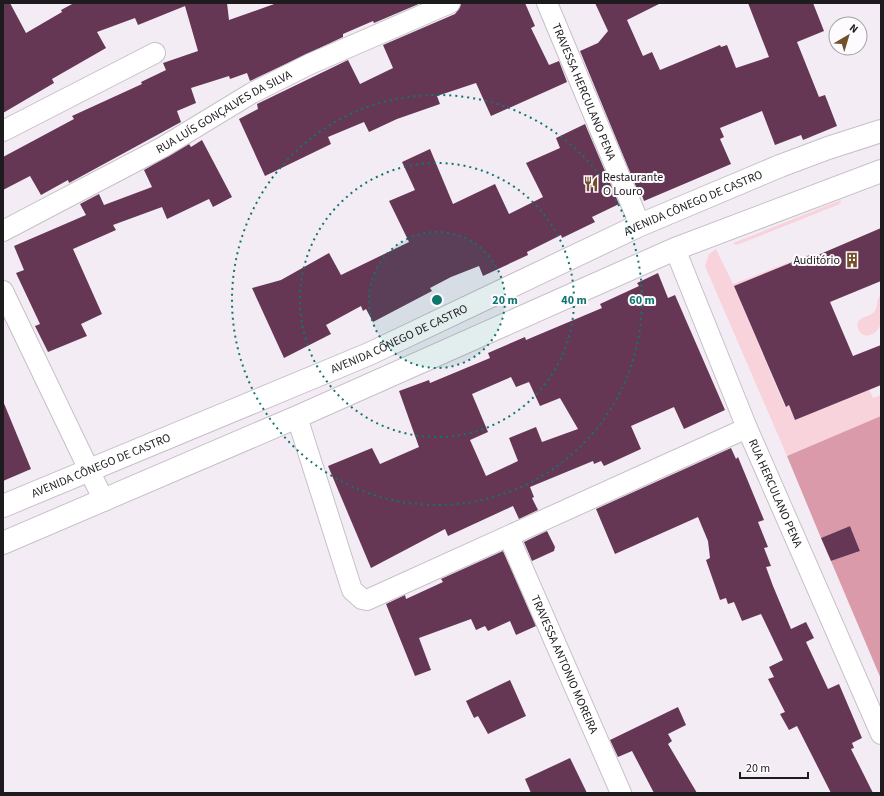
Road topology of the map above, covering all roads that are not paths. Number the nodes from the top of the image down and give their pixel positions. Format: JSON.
{"nodes":[{"id":1,"x":450,"y":3,"type":"edge"},
{"id":2,"x":547,"y":3,"type":"edge"},
{"id":3,"x":155,"y":53,"type":"dead end"},
{"id":4,"x":3,"y":131,"type":"edge"},
{"id":5,"x":881,"y":131,"type":"edge"},
{"id":6,"x":881,"y":171,"type":"edge"},
{"id":7,"x":640,"y":225,"type":"junction"},
{"id":8,"x":3,"y":231,"type":"edge"},
{"id":9,"x":675,"y":249,"type":"junction"},
{"id":10,"x":3,"y":291,"type":"edge"},
{"id":11,"x":297,"y":417,"type":"junction"},
{"id":12,"x":747,"y":428,"type":"junction"},
{"id":13,"x":89,"y":470,"type":"junction"},
{"id":14,"x":104,"y":501,"type":"junction"},
{"id":15,"x":3,"y":506,"type":"edge"},
{"id":16,"x":508,"y":537,"type":"junction"},
{"id":17,"x":3,"y":543,"type":"edge"},
{"id":18,"x":881,"y":734,"type":"edge"},
{"id":19,"x":621,"y":793,"type":"edge"}],
"edges":[{"from":1,"to":8,"type":"street","name":"RUA LUÍS GONÇALVES DA SILVA"},
{"from":2,"to":7,"type":"street","name":"TRAVESSA HERCULANO PENA"},
{"from":3,"to":4,"type":"street"},
{"from":5,"to":7,"type":"main road","name":"AVENIDA CÔNEGO DE CASTRO"},
{"from":6,"to":9,"type":"main road"},
{"from":7,"to":13,"type":"main road","name":"AVENIDA CÔNEGO DE CASTRO"},
{"from":9,"to":11,"type":"main road"},
{"from":9,"to":12,"type":"street","name":"RUA HERCULANO PENA"},
{"from":10,"to":13,"type":"street"},
{"from":11,"to":14,"type":"main road"},
{"from":11,"to":16,"type":"street"},
{"from":12,"to":16,"type":"street"},
{"from":12,"to":18,"type":"street","name":"RUA HERCULANO PENA"},
{"from":13,"to":14,"type":"street"},
{"from":13,"to":15,"type":"main road","name":"AVENIDA CÔNEGO DE CASTRO"},
{"from":14,"to":17,"type":"main road"},
{"from":16,"to":19,"type":"street","name":"TRAVESSA ANTONIO MOREIRA"}]}
